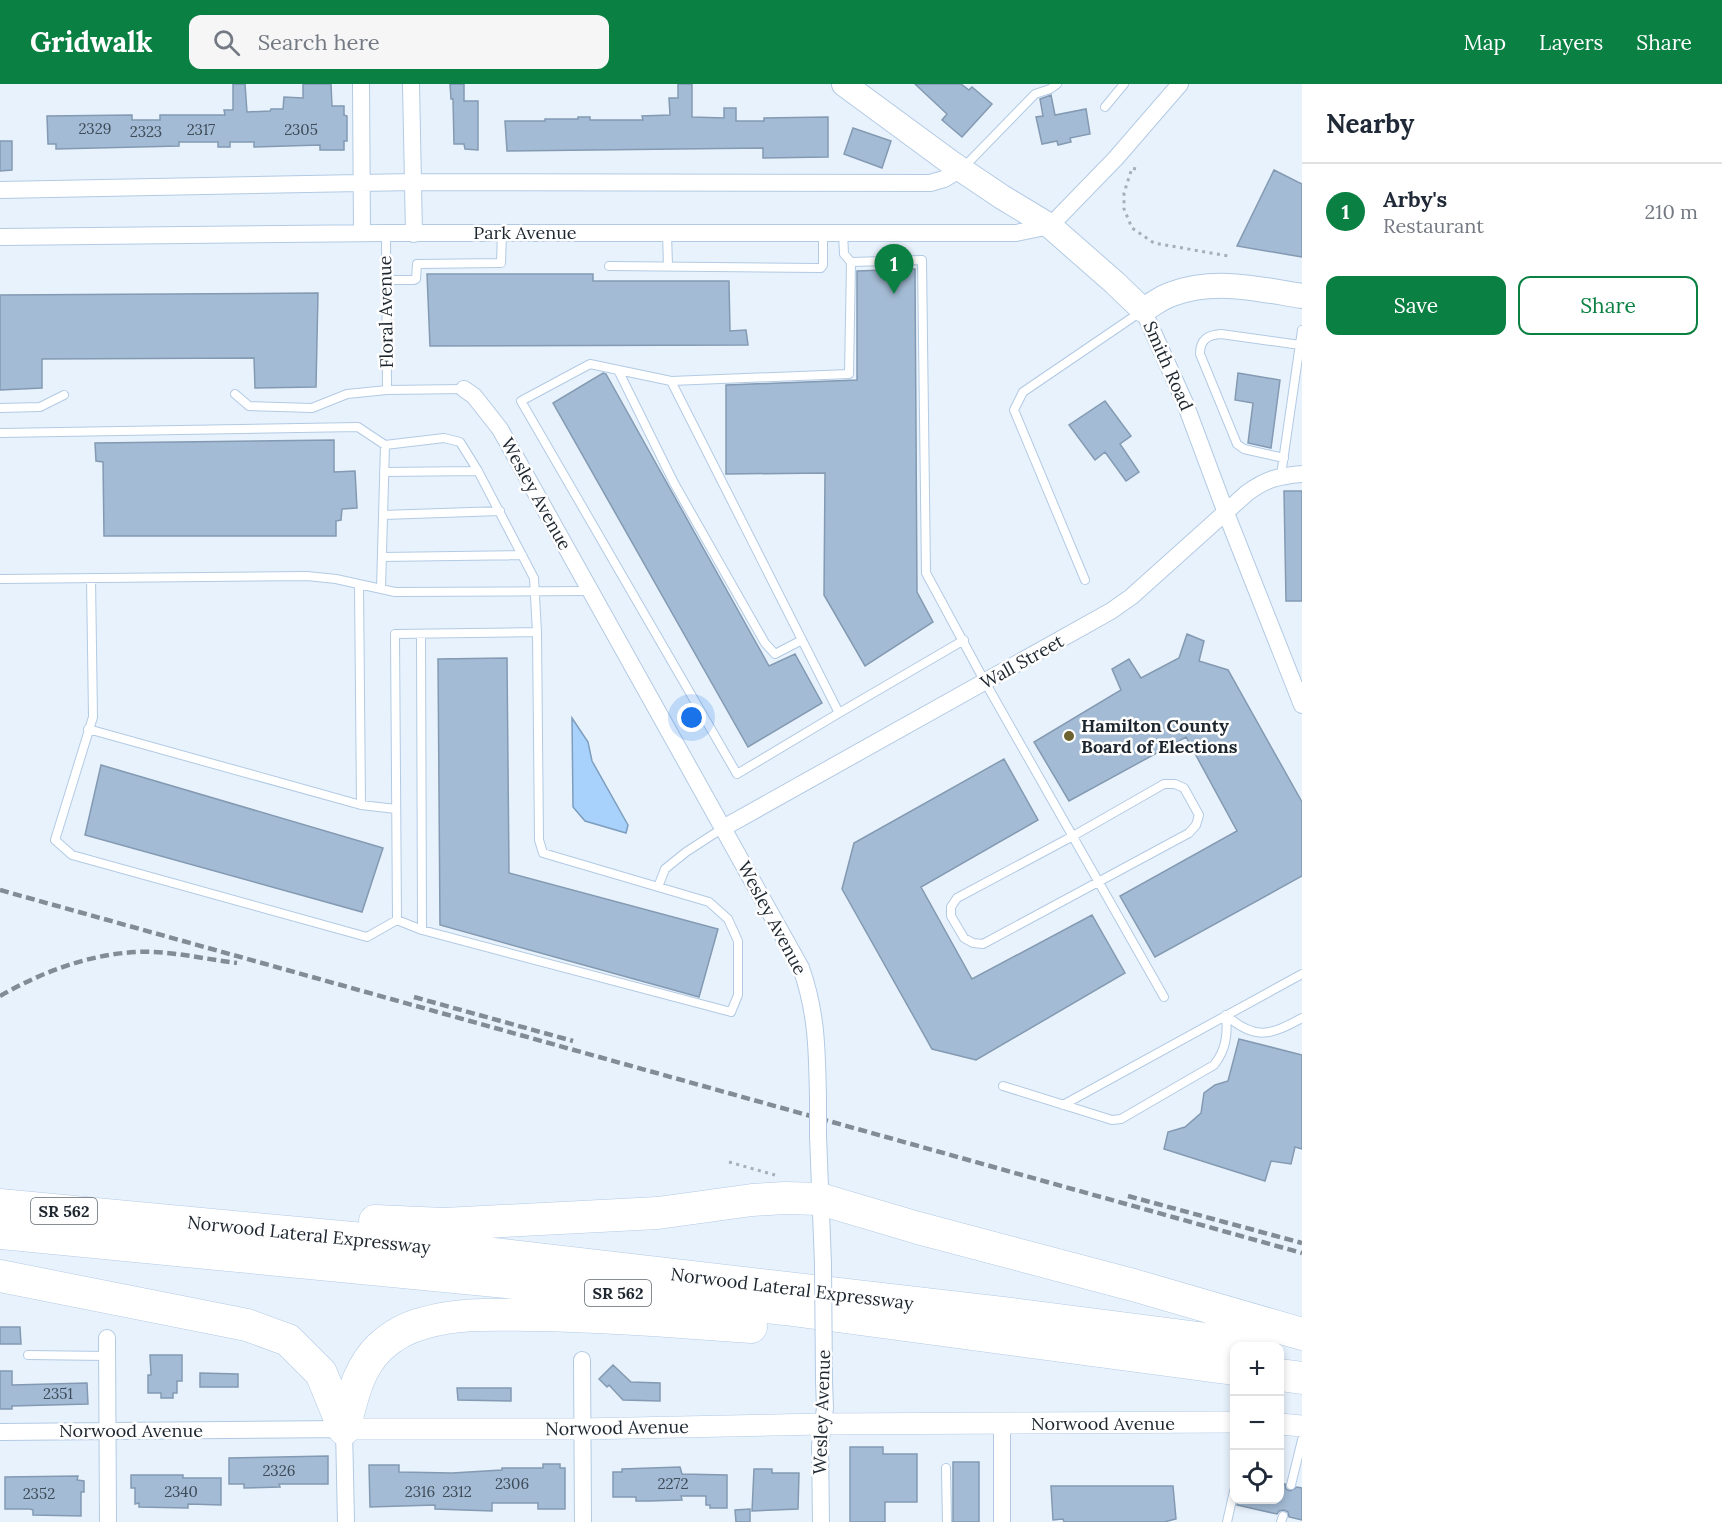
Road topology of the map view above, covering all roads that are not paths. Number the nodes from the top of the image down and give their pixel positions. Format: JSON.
{"nodes":[{"id":1,"x":361,"y":84,"type":"edge"},
{"id":2,"x":411,"y":84,"type":"edge"},
{"id":3,"x":844,"y":84,"type":"edge"},
{"id":4,"x":1057,"y":84,"type":"edge"},
{"id":5,"x":1124,"y":84,"type":"edge"},
{"id":6,"x":1180,"y":84,"type":"edge"},
{"id":7,"x":1105,"y":107,"type":"dead end"},
{"id":8,"x":961,"y":169,"type":"junction"},
{"id":9,"x":412,"y":182,"type":"junction"},
{"id":10,"x":361,"y":183,"type":"junction"},
{"id":11,"x":0,"y":189,"type":"edge"},
{"id":12,"x":1050,"y":226,"type":"junction"},
{"id":13,"x":823,"y":232,"type":"junction"},
{"id":14,"x":843,"y":232,"type":"junction"},
{"id":15,"x":362,"y":233,"type":"junction"},
{"id":16,"x":386,"y":233,"type":"junction"},
{"id":17,"x":502,"y":233,"type":"junction"},
{"id":18,"x":667,"y":233,"type":"junction"},
{"id":19,"x":414,"y":234,"type":"junction"},
{"id":20,"x":0,"y":237,"type":"edge"},
{"id":21,"x":851,"y":262,"type":"junction"},
{"id":22,"x":609,"y":266,"type":"dead end"},
{"id":23,"x":668,"y":266,"type":"junction"},
{"id":24,"x":386,"y":280,"type":"junction"},
{"id":25,"x":1302,"y":296,"type":"edge"},
{"id":26,"x":1143,"y":310,"type":"junction"},
{"id":27,"x":1302,"y":330,"type":"edge"},
{"id":28,"x":1300,"y":345,"type":"junction"},
{"id":29,"x":618,"y":370,"type":"junction"},
{"id":30,"x":671,"y":381,"type":"junction"},
{"id":31,"x":464,"y":389,"type":"joint"},
{"id":32,"x":387,"y":390,"type":"junction"},
{"id":33,"x":235,"y":394,"type":"dead end"},
{"id":34,"x":64,"y":395,"type":"dead end"},
{"id":35,"x":0,"y":408,"type":"edge"},
{"id":36,"x":0,"y":433,"type":"edge"},
{"id":37,"x":385,"y":445,"type":"junction"},
{"id":38,"x":1284,"y":458,"type":"junction"},
{"id":39,"x":478,"y":471,"type":"junction"},
{"id":40,"x":384,"y":472,"type":"junction"},
{"id":41,"x":1302,"y":474,"type":"edge"},
{"id":42,"x":1281,"y":476,"type":"junction"},
{"id":43,"x":500,"y":511,"type":"junction"},
{"id":44,"x":1226,"y":513,"type":"junction"},
{"id":45,"x":383,"y":515,"type":"junction"},
{"id":46,"x":522,"y":555,"type":"junction"},
{"id":47,"x":382,"y":557,"type":"junction"},
{"id":48,"x":92,"y":578,"type":"junction"},
{"id":49,"x":0,"y":579,"type":"edge"},
{"id":50,"x":1084,"y":580,"type":"dead end"},
{"id":51,"x":359,"y":584,"type":"junction"},
{"id":52,"x":381,"y":589,"type":"junction"},
{"id":53,"x":535,"y":591,"type":"junction"},
{"id":54,"x":590,"y":591,"type":"junction"},
{"id":55,"x":537,"y":632,"type":"junction"},
{"id":56,"x":421,"y":634,"type":"junction"},
{"id":57,"x":802,"y":640,"type":"junction"},
{"id":58,"x":963,"y":640,"type":"junction"},
{"id":59,"x":985,"y":682,"type":"junction"},
{"id":60,"x":1302,"y":705,"type":"edge"},
{"id":61,"x":839,"y":713,"type":"junction"},
{"id":62,"x":88,"y":729,"type":"junction"},
{"id":63,"x":361,"y":805,"type":"junction"},
{"id":64,"x":396,"y":809,"type":"junction"},
{"id":65,"x":723,"y":828,"type":"junction"},
{"id":66,"x":1073,"y":836,"type":"junction"},
{"id":67,"x":1099,"y":882,"type":"junction"},
{"id":68,"x":658,"y":887,"type":"junction"},
{"id":69,"x":397,"y":920,"type":"junction"},
{"id":70,"x":422,"y":930,"type":"junction"},
{"id":71,"x":1302,"y":974,"type":"edge"},
{"id":72,"x":1164,"y":997,"type":"dead end"},
{"id":73,"x":1226,"y":1015,"type":"junction"},
{"id":74,"x":1302,"y":1018,"type":"edge"},
{"id":75,"x":1003,"y":1086,"type":"dead end"},
{"id":76,"x":1063,"y":1105,"type":"junction"},
{"id":77,"x":820,"y":1198,"type":"junction"},
{"id":78,"x":0,"y":1205,"type":"edge"},
{"id":79,"x":129,"y":1217,"type":"junction"},
{"id":80,"x":0,"y":1233,"type":"edge"},
{"id":81,"x":0,"y":1276,"type":"edge"},
{"id":82,"x":889,"y":1323,"type":"junction"},
{"id":83,"x":1302,"y":1334,"type":"edge"},
{"id":84,"x":107,"y":1338,"type":"dead end"},
{"id":85,"x":1230,"y":1343,"type":"edge"},
{"id":86,"x":1284,"y":1350,"type":"edge"},
{"id":87,"x":1302,"y":1352,"type":"edge"},
{"id":88,"x":28,"y":1355,"type":"dead end"},
{"id":89,"x":107,"y":1356,"type":"junction"},
{"id":90,"x":582,"y":1360,"type":"dead end"},
{"id":91,"x":1230,"y":1368,"type":"edge"},
{"id":92,"x":1284,"y":1376,"type":"edge"},
{"id":93,"x":1302,"y":1378,"type":"edge"},
{"id":94,"x":1230,"y":1422,"type":"edge"},
{"id":95,"x":822,"y":1424,"type":"junction"},
{"id":96,"x":1002,"y":1424,"type":"junction"},
{"id":97,"x":1284,"y":1424,"type":"edge"},
{"id":98,"x":1302,"y":1426,"type":"edge"},
{"id":99,"x":345,"y":1429,"type":"junction"},
{"id":100,"x":582,"y":1429,"type":"junction"},
{"id":101,"x":0,"y":1431,"type":"edge"},
{"id":102,"x":108,"y":1431,"type":"junction"},
{"id":103,"x":1302,"y":1440,"type":"edge"},
{"id":104,"x":946,"y":1468,"type":"dead end"},
{"id":105,"x":1291,"y":1485,"type":"dead end"},
{"id":106,"x":1231,"y":1504,"type":"edge"},
{"id":107,"x":108,"y":1522,"type":"edge"},
{"id":108,"x":346,"y":1522,"type":"edge"},
{"id":109,"x":583,"y":1522,"type":"edge"},
{"id":110,"x":820,"y":1522,"type":"edge"},
{"id":111,"x":947,"y":1522,"type":"edge"},
{"id":112,"x":1002,"y":1522,"type":"edge"},
{"id":113,"x":1227,"y":1522,"type":"edge"}],
"edges":[{"from":1,"to":10,"type":"street","name":"Floral Avenue"},
{"from":2,"to":9,"type":"street"},
{"from":3,"to":8,"type":"main road","name":"Smith Road"},
{"from":4,"to":8,"type":"lane"},
{"from":5,"to":7,"type":"lane"},
{"from":6,"to":12,"type":"street"},
{"from":8,"to":9,"type":"street"},
{"from":8,"to":12,"type":"main road","name":"Smith Road"},
{"from":9,"to":10,"type":"street"},
{"from":9,"to":19,"type":"street"},
{"from":10,"to":11,"type":"street"},
{"from":10,"to":15,"type":"street","name":"Floral Avenue"},
{"from":12,"to":14,"type":"street","name":"Park Avenue"},
{"from":12,"to":26,"type":"main road","name":"Smith Road"},
{"from":13,"to":14,"type":"street","name":"Park Avenue"},
{"from":13,"to":18,"type":"street","name":"Park Avenue"},
{"from":13,"to":23,"type":"lane"},
{"from":14,"to":21,"type":"lane"},
{"from":15,"to":16,"type":"street","name":"Park Avenue"},
{"from":15,"to":20,"type":"street","name":"Park Avenue"},
{"from":16,"to":19,"type":"street","name":"Park Avenue"},
{"from":16,"to":24,"type":"lane","name":"Floral Avenue"},
{"from":17,"to":18,"type":"street","name":"Park Avenue"},
{"from":17,"to":19,"type":"street","name":"Park Avenue"},
{"from":17,"to":24,"type":"lane"},
{"from":18,"to":23,"type":"lane"},
{"from":21,"to":30,"type":"lane"},
{"from":21,"to":58,"type":"lane"},
{"from":22,"to":23,"type":"lane"},
{"from":24,"to":32,"type":"lane","name":"Floral Avenue"},
{"from":25,"to":26,"type":"main road"},
{"from":26,"to":44,"type":"street","name":"Smith Road"},
{"from":26,"to":50,"type":"lane"},
{"from":27,"to":28,"type":"lane"},
{"from":28,"to":38,"type":"lane"},
{"from":28,"to":38,"type":"lane"},
{"from":29,"to":30,"type":"lane"},
{"from":29,"to":57,"type":"lane"},
{"from":29,"to":61,"type":"lane"},
{"from":30,"to":57,"type":"lane"},
{"from":31,"to":32,"type":"lane"},
{"from":31,"to":54,"type":"street","name":"Wesley Avenue"},
{"from":32,"to":33,"type":"lane"},
{"from":34,"to":35,"type":"lane"},
{"from":36,"to":37,"type":"lane"},
{"from":37,"to":39,"type":"lane"},
{"from":37,"to":40,"type":"lane"},
{"from":38,"to":42,"type":"lane"},
{"from":39,"to":40,"type":"lane"},
{"from":39,"to":43,"type":"lane"},
{"from":40,"to":45,"type":"lane"},
{"from":41,"to":42,"type":"street","name":"Wall Street"},
{"from":42,"to":44,"type":"street","name":"Wall Street"},
{"from":43,"to":45,"type":"lane"},
{"from":43,"to":46,"type":"lane"},
{"from":44,"to":59,"type":"street","name":"Wall Street"},
{"from":44,"to":60,"type":"street","name":"Smith Road"},
{"from":45,"to":47,"type":"lane"},
{"from":46,"to":47,"type":"lane"},
{"from":46,"to":53,"type":"lane"},
{"from":47,"to":52,"type":"lane"},
{"from":48,"to":49,"type":"lane"},
{"from":48,"to":51,"type":"lane"},
{"from":48,"to":62,"type":"lane"},
{"from":51,"to":52,"type":"lane"},
{"from":51,"to":63,"type":"lane"},
{"from":52,"to":53,"type":"lane"},
{"from":53,"to":54,"type":"lane"},
{"from":53,"to":55,"type":"lane"},
{"from":54,"to":65,"type":"street","name":"Wesley Avenue"},
{"from":55,"to":56,"type":"lane"},
{"from":55,"to":68,"type":"lane"},
{"from":56,"to":64,"type":"lane"},
{"from":56,"to":70,"type":"lane"},
{"from":57,"to":61,"type":"lane"},
{"from":58,"to":59,"type":"lane"},
{"from":58,"to":61,"type":"lane"},
{"from":59,"to":65,"type":"street","name":"Wall Street"},
{"from":59,"to":66,"type":"lane"},
{"from":62,"to":63,"type":"lane"},
{"from":62,"to":69,"type":"lane"},
{"from":63,"to":64,"type":"lane"},
{"from":64,"to":69,"type":"lane"},
{"from":65,"to":68,"type":"lane"},
{"from":65,"to":77,"type":"street","name":"Wesley Avenue","bridge":true},
{"from":66,"to":67,"type":"lane"},
{"from":66,"to":67,"type":"lane"},
{"from":66,"to":67,"type":"lane"},
{"from":67,"to":72,"type":"lane"},
{"from":68,"to":70,"type":"lane"},
{"from":69,"to":70,"type":"lane"},
{"from":71,"to":73,"type":"lane"},
{"from":73,"to":74,"type":"lane"},
{"from":73,"to":76,"type":"lane"},
{"from":73,"to":76,"type":"lane"},
{"from":75,"to":76,"type":"lane"},
{"from":77,"to":79,"type":"highway"},
{"from":77,"to":83,"type":"highway"},
{"from":77,"to":95,"type":"street","name":"Wesley Avenue","bridge":true},
{"from":78,"to":79,"type":"highway","name":"Norwood Lateral Expressway","number":"SR 562"},
{"from":79,"to":85,"type":"highway","name":"Norwood Lateral Expressway","number":"SR 562"},
{"from":80,"to":82,"type":"highway","name":"Norwood Lateral Expressway","number":"SR 562"},
{"from":81,"to":99,"type":"highway"},
{"from":82,"to":91,"type":"highway","name":"Norwood Lateral Expressway","number":"SR 562"},
{"from":82,"to":99,"type":"highway"},
{"from":84,"to":89,"type":"street"},
{"from":86,"to":87,"type":"highway"},
{"from":88,"to":89,"type":"lane"},
{"from":89,"to":102,"type":"street"},
{"from":90,"to":100,"type":"street"},
{"from":92,"to":93,"type":"highway"},
{"from":94,"to":96,"type":"street","name":"Norwood Avenue"},
{"from":95,"to":96,"type":"street","name":"Norwood Avenue"},
{"from":95,"to":100,"type":"street","name":"Norwood Avenue"},
{"from":95,"to":110,"type":"street","name":"Wesley Avenue"},
{"from":96,"to":112,"type":"street"},
{"from":97,"to":98,"type":"street"},
{"from":99,"to":100,"type":"street","name":"Norwood Avenue"},
{"from":99,"to":102,"type":"street","name":"Norwood Avenue"},
{"from":99,"to":108,"type":"street"},
{"from":100,"to":109,"type":"street"},
{"from":101,"to":102,"type":"street","name":"Norwood Avenue"},
{"from":102,"to":107,"type":"street"},
{"from":103,"to":105,"type":"lane"},
{"from":104,"to":111,"type":"lane"},
{"from":106,"to":113,"type":"lane"}]}
